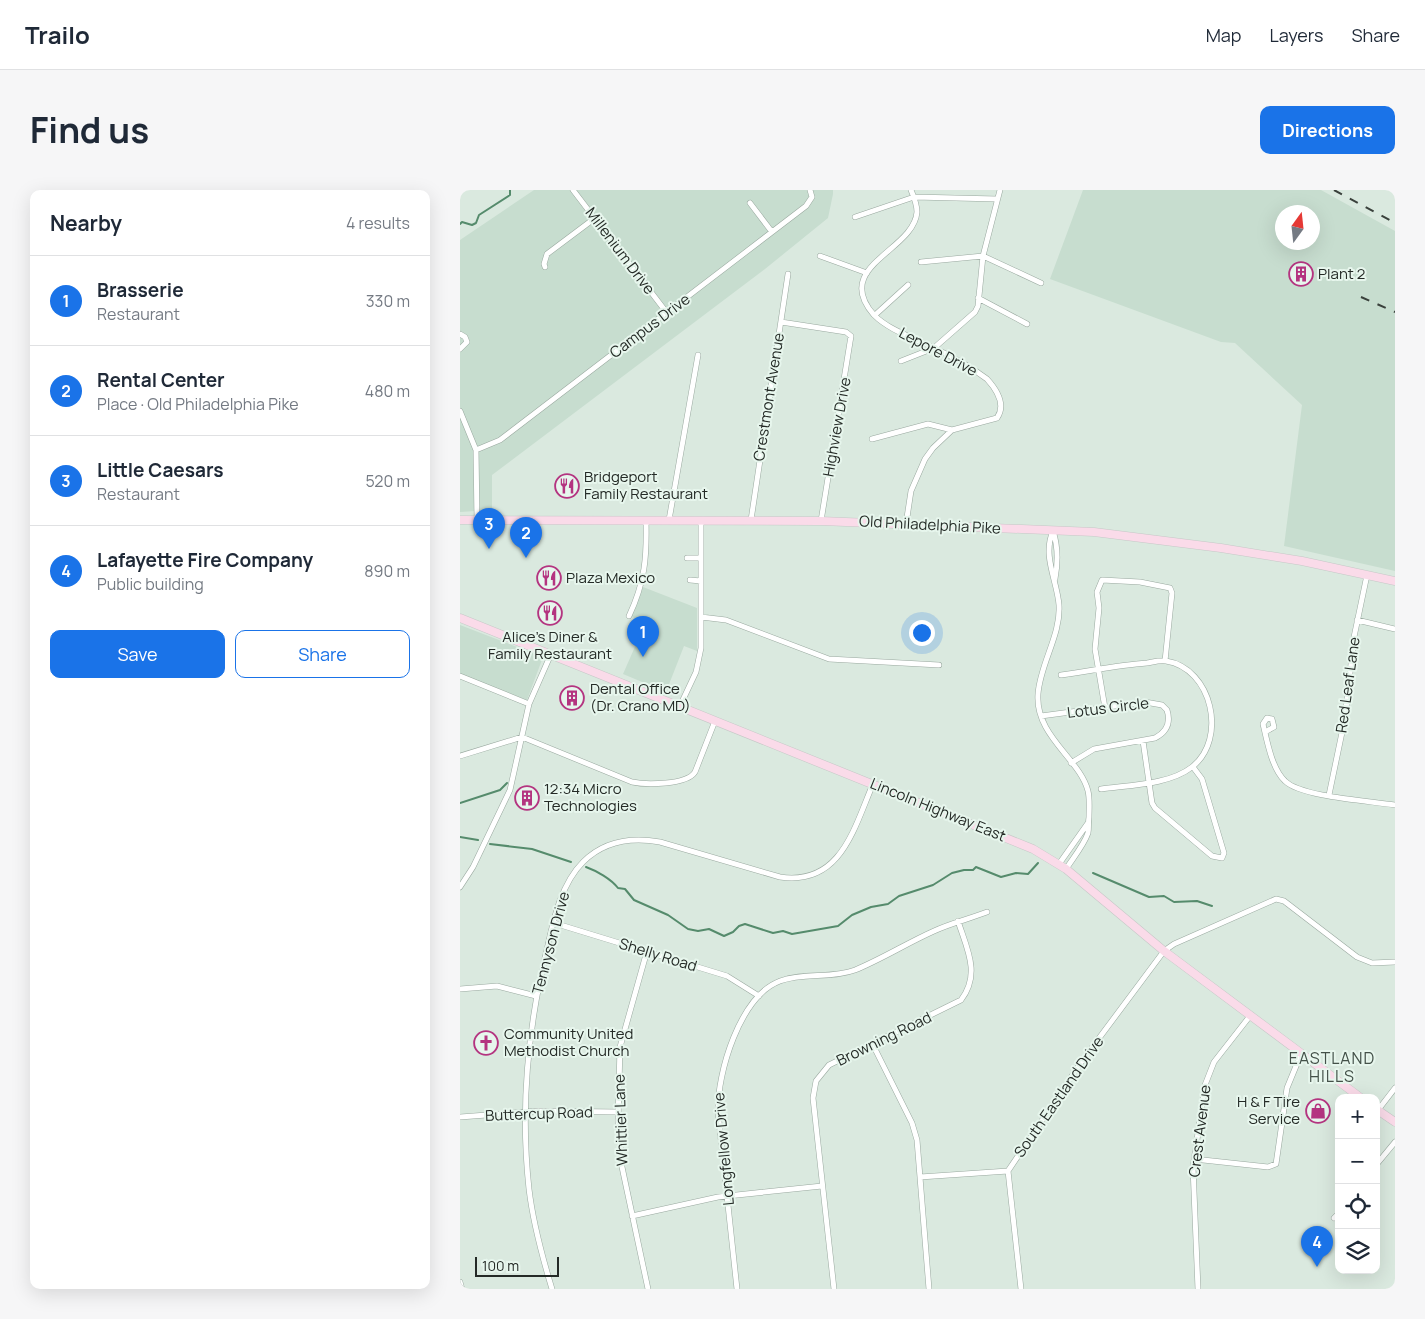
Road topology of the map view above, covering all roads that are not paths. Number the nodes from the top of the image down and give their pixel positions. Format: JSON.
{"nodes":[{"id":1,"x":573,"y":190,"type":"edge"},
{"id":2,"x":810,"y":190,"type":"edge"},
{"id":3,"x":911,"y":190,"type":"edge"},
{"id":4,"x":1000,"y":190,"type":"edge"},
{"id":5,"x":914,"y":197,"type":"junction"},
{"id":6,"x":997,"y":199,"type":"junction"},
{"id":7,"x":750,"y":203,"type":"dead end"},
{"id":8,"x":855,"y":217,"type":"dead end"},
{"id":9,"x":595,"y":218,"type":"junction"},
{"id":10,"x":772,"y":232,"type":"junction"},
{"id":11,"x":820,"y":256,"type":"dead end"},
{"id":12,"x":983,"y":256,"type":"junction"},
{"id":13,"x":921,"y":262,"type":"dead end"},
{"id":14,"x":546,"y":267,"type":"dead end"},
{"id":15,"x":867,"y":273,"type":"junction"},
{"id":16,"x":788,"y":274,"type":"dead end"},
{"id":17,"x":1041,"y":282,"type":"dead end"},
{"id":18,"x":908,"y":285,"type":"dead end"},
{"id":19,"x":978,"y":298,"type":"junction"},
{"id":20,"x":667,"y":313,"type":"junction"},
{"id":21,"x":875,"y":315,"type":"junction"},
{"id":22,"x":781,"y":322,"type":"junction"},
{"id":23,"x":1027,"y":324,"type":"dead end"},
{"id":24,"x":460,"y":334,"type":"edge"},
{"id":25,"x":934,"y":348,"type":"junction"},
{"id":26,"x":461,"y":350,"type":"edge"},
{"id":27,"x":698,"y":355,"type":"dead end"},
{"id":28,"x":900,"y":361,"type":"dead end"},
{"id":29,"x":460,"y":411,"type":"edge"},
{"id":30,"x":952,"y":430,"type":"junction"},
{"id":31,"x":872,"y":439,"type":"dead end"},
{"id":32,"x":476,"y":450,"type":"junction"},
{"id":33,"x":460,"y":520,"type":"edge"},
{"id":34,"x":477,"y":520,"type":"junction"},
{"id":35,"x":646,"y":520,"type":"junction"},
{"id":36,"x":669,"y":520,"type":"junction"},
{"id":37,"x":701,"y":520,"type":"junction"},
{"id":38,"x":751,"y":520,"type":"junction"},
{"id":39,"x":821,"y":520,"type":"junction"},
{"id":40,"x":906,"y":524,"type":"junction"},
{"id":41,"x":1053,"y":531,"type":"junction"},
{"id":42,"x":687,"y":558,"type":"dead end"},
{"id":43,"x":701,"y":558,"type":"junction"},
{"id":44,"x":1367,"y":575,"type":"junction"},
{"id":45,"x":690,"y":580,"type":"dead end"},
{"id":46,"x":701,"y":581,"type":"junction"},
{"id":47,"x":1395,"y":581,"type":"edge"},
{"id":48,"x":629,"y":616,"type":"dead end"},
{"id":49,"x":701,"y":616,"type":"junction"},
{"id":50,"x":460,"y":618,"type":"edge"},
{"id":51,"x":1357,"y":620,"type":"junction"},
{"id":52,"x":1395,"y":628,"type":"edge"},
{"id":53,"x":551,"y":654,"type":"junction"},
{"id":54,"x":1166,"y":661,"type":"junction"},
{"id":55,"x":939,"y":664,"type":"dead end"},
{"id":56,"x":1099,"y":670,"type":"junction"},
{"id":57,"x":1061,"y":675,"type":"dead end"},
{"id":58,"x":460,"y":676,"type":"edge"},
{"id":59,"x":529,"y":704,"type":"junction"},
{"id":60,"x":680,"y":706,"type":"junction"},
{"id":61,"x":1105,"y":708,"type":"junction"},
{"id":62,"x":1042,"y":716,"type":"junction"},
{"id":63,"x":715,"y":721,"type":"junction"},
{"id":64,"x":1265,"y":732,"type":"dead end"},
{"id":65,"x":522,"y":737,"type":"junction"},
{"id":66,"x":1143,"y":741,"type":"junction"},
{"id":67,"x":460,"y":756,"type":"edge"},
{"id":68,"x":1070,"y":763,"type":"junction"},
{"id":69,"x":1193,"y":767,"type":"junction"},
{"id":70,"x":1149,"y":782,"type":"junction"},
{"id":71,"x":873,"y":784,"type":"junction"},
{"id":72,"x":1101,"y":789,"type":"dead end"},
{"id":73,"x":1329,"y":795,"type":"junction"},
{"id":74,"x":1395,"y":805,"type":"edge"},
{"id":75,"x":1063,"y":866,"type":"junction"},
{"id":76,"x":460,"y":886,"type":"edge"},
{"id":77,"x":987,"y":912,"type":"dead end"},
{"id":78,"x":958,"y":921,"type":"junction"},
{"id":79,"x":554,"y":923,"type":"junction"},
{"id":80,"x":1164,"y":951,"type":"junction"},
{"id":81,"x":647,"y":952,"type":"junction"},
{"id":82,"x":1395,"y":962,"type":"edge"},
{"id":83,"x":460,"y":989,"type":"edge"},
{"id":84,"x":536,"y":996,"type":"junction"},
{"id":85,"x":759,"y":996,"type":"junction"},
{"id":86,"x":1250,"y":1016,"type":"junction"},
{"id":87,"x":872,"y":1043,"type":"junction"},
{"id":88,"x":1301,"y":1054,"type":"junction"},
{"id":89,"x":1395,"y":1088,"type":"edge"},
{"id":90,"x":1356,"y":1094,"type":"edge"},
{"id":91,"x":1380,"y":1106,"type":"edge"},
{"id":92,"x":1380,"y":1111,"type":"edge"},
{"id":93,"x":526,"y":1112,"type":"junction"},
{"id":94,"x":618,"y":1112,"type":"junction"},
{"id":95,"x":460,"y":1117,"type":"edge"},
{"id":96,"x":1395,"y":1122,"type":"edge"},
{"id":97,"x":1395,"y":1142,"type":"edge"},
{"id":98,"x":1194,"y":1159,"type":"junction"},
{"id":99,"x":1380,"y":1160,"type":"edge"},
{"id":100,"x":1008,"y":1171,"type":"junction"},
{"id":101,"x":920,"y":1177,"type":"junction"},
{"id":102,"x":822,"y":1186,"type":"junction"},
{"id":103,"x":727,"y":1196,"type":"junction"},
{"id":104,"x":632,"y":1216,"type":"junction"},
{"id":105,"x":460,"y":1282,"type":"edge"},
{"id":106,"x":462,"y":1289,"type":"edge"},
{"id":107,"x":552,"y":1289,"type":"edge"},
{"id":108,"x":648,"y":1289,"type":"edge"},
{"id":109,"x":737,"y":1289,"type":"edge"},
{"id":110,"x":834,"y":1289,"type":"edge"},
{"id":111,"x":929,"y":1289,"type":"edge"},
{"id":112,"x":1022,"y":1289,"type":"edge"},
{"id":113,"x":1198,"y":1289,"type":"edge"}],
"edges":[{"from":1,"to":9,"type":"street","name":"Millenium Drive"},
{"from":2,"to":10,"type":"street","name":"Campus Drive"},
{"from":3,"to":5,"type":"street"},
{"from":4,"to":6,"type":"street"},
{"from":5,"to":6,"type":"street"},
{"from":5,"to":8,"type":"street"},
{"from":5,"to":15,"type":"street"},
{"from":6,"to":12,"type":"street"},
{"from":7,"to":10,"type":"street"},
{"from":9,"to":14,"type":"street"},
{"from":9,"to":20,"type":"street","name":"Millenium Drive"},
{"from":10,"to":20,"type":"street","name":"Campus Drive"},
{"from":11,"to":15,"type":"street"},
{"from":12,"to":13,"type":"street"},
{"from":12,"to":17,"type":"street"},
{"from":12,"to":19,"type":"street"},
{"from":15,"to":21,"type":"street","name":"Lepore Drive"},
{"from":16,"to":22,"type":"street","name":"Crestmont Avenue"},
{"from":18,"to":21,"type":"street"},
{"from":19,"to":23,"type":"street"},
{"from":19,"to":25,"type":"street"},
{"from":20,"to":32,"type":"street","name":"Campus Drive"},
{"from":21,"to":25,"type":"street","name":"Lepore Drive"},
{"from":22,"to":38,"type":"street","name":"Crestmont Avenue"},
{"from":22,"to":39,"type":"street","name":"Highview Drive"},
{"from":24,"to":26,"type":"street"},
{"from":25,"to":28,"type":"street"},
{"from":25,"to":30,"type":"street","name":"Lepore Drive"},
{"from":27,"to":36,"type":"street"},
{"from":29,"to":32,"type":"street"},
{"from":30,"to":31,"type":"street"},
{"from":30,"to":40,"type":"street"},
{"from":32,"to":34,"type":"street"},
{"from":33,"to":34,"type":"main road","name":"Old Philadelphia Pike"},
{"from":34,"to":35,"type":"main road","name":"Old Philadelphia Pike"},
{"from":35,"to":36,"type":"main road","name":"Old Philadelphia Pike"},
{"from":35,"to":48,"type":"street"},
{"from":36,"to":37,"type":"main road","name":"Old Philadelphia Pike"},
{"from":37,"to":38,"type":"main road","name":"Old Philadelphia Pike"},
{"from":37,"to":43,"type":"street"},
{"from":38,"to":39,"type":"main road","name":"Old Philadelphia Pike"},
{"from":39,"to":40,"type":"main road","name":"Old Philadelphia Pike"},
{"from":40,"to":41,"type":"main road","name":"Old Philadelphia Pike"},
{"from":41,"to":44,"type":"main road","name":"Old Philadelphia Pike"},
{"from":41,"to":62,"type":"street"},
{"from":42,"to":43,"type":"street"},
{"from":43,"to":46,"type":"street"},
{"from":44,"to":47,"type":"main road","name":"Old Philadelphia Pike"},
{"from":44,"to":51,"type":"street","name":"Red Leaf Lane"},
{"from":45,"to":46,"type":"street"},
{"from":46,"to":49,"type":"street"},
{"from":49,"to":55,"type":"street"},
{"from":49,"to":60,"type":"street"},
{"from":50,"to":53,"type":"main road","name":"Lincoln Highway East"},
{"from":51,"to":52,"type":"street"},
{"from":51,"to":73,"type":"street","name":"Red Leaf Lane"},
{"from":53,"to":59,"type":"street"},
{"from":53,"to":60,"type":"main road","name":"Lincoln Highway East"},
{"from":54,"to":56,"type":"street"},
{"from":54,"to":56,"type":"street"},
{"from":54,"to":69,"type":"street"},
{"from":56,"to":57,"type":"street"},
{"from":56,"to":61,"type":"street"},
{"from":58,"to":59,"type":"street"},
{"from":59,"to":65,"type":"street"},
{"from":60,"to":63,"type":"main road","name":"Lincoln Highway East"},
{"from":61,"to":62,"type":"street","name":"Lotus Circle"},
{"from":61,"to":66,"type":"street","name":"Lotus Circle"},
{"from":62,"to":68,"type":"street"},
{"from":63,"to":65,"type":"street"},
{"from":63,"to":71,"type":"main road","name":"Lincoln Highway East"},
{"from":64,"to":73,"type":"street"},
{"from":65,"to":67,"type":"street"},
{"from":65,"to":76,"type":"street"},
{"from":66,"to":68,"type":"street","name":"Lotus Circle"},
{"from":66,"to":70,"type":"street"},
{"from":68,"to":75,"type":"street"},
{"from":69,"to":70,"type":"street"},
{"from":69,"to":70,"type":"street"},
{"from":70,"to":72,"type":"street"},
{"from":71,"to":75,"type":"main road","name":"Lincoln Highway East"},
{"from":71,"to":79,"type":"street","name":"Tennyson Drive"},
{"from":73,"to":74,"type":"street"},
{"from":75,"to":80,"type":"main road","name":"Lincoln Highway East"},
{"from":77,"to":78,"type":"street","name":"Longfellow Drive"},
{"from":78,"to":85,"type":"street","name":"Longfellow Drive"},
{"from":78,"to":87,"type":"street","name":"Browning Road"},
{"from":79,"to":81,"type":"street","name":"Shelly Road"},
{"from":79,"to":84,"type":"street","name":"Tennyson Drive"},
{"from":80,"to":82,"type":"street"},
{"from":80,"to":86,"type":"main road","name":"Lincoln Highway East"},
{"from":80,"to":100,"type":"street","name":"South Eastland Drive"},
{"from":81,"to":85,"type":"street","name":"Shelly Road"},
{"from":81,"to":94,"type":"street","name":"Whittier Lane"},
{"from":83,"to":84,"type":"street"},
{"from":84,"to":93,"type":"street","name":"Tennyson Drive"},
{"from":85,"to":103,"type":"street","name":"Longfellow Drive"},
{"from":86,"to":88,"type":"main road","name":"Lincoln Highway East"},
{"from":86,"to":98,"type":"street","name":"Crest Avenue"},
{"from":87,"to":101,"type":"street"},
{"from":87,"to":102,"type":"street","name":"Browning Road"},
{"from":88,"to":90,"type":"main road","name":"Lincoln Highway East"},
{"from":88,"to":98,"type":"street"},
{"from":89,"to":91,"type":"street"},
{"from":92,"to":96,"type":"main road"},
{"from":93,"to":94,"type":"street","name":"Buttercup Road"},
{"from":93,"to":95,"type":"street","name":"Buttercup Road"},
{"from":93,"to":107,"type":"street","name":"Tennyson Drive"},
{"from":94,"to":104,"type":"street","name":"Whittier Lane"},
{"from":97,"to":99,"type":"street"},
{"from":98,"to":113,"type":"street","name":"Crest Avenue"},
{"from":100,"to":101,"type":"street"},
{"from":100,"to":112,"type":"street","name":"South Eastland Drive"},
{"from":101,"to":111,"type":"street"},
{"from":102,"to":103,"type":"street"},
{"from":102,"to":110,"type":"street","name":"Browning Road"},
{"from":103,"to":104,"type":"street"},
{"from":103,"to":109,"type":"street","name":"Longfellow Drive"},
{"from":104,"to":108,"type":"street","name":"Whittier Lane"},
{"from":105,"to":106,"type":"street"}]}
